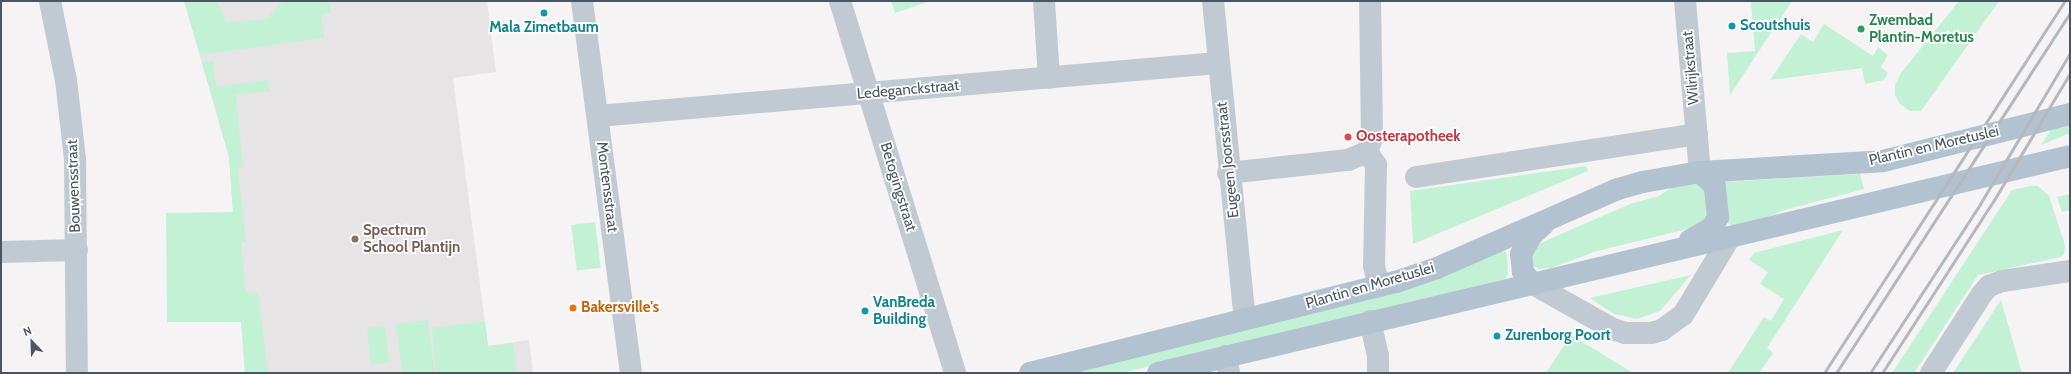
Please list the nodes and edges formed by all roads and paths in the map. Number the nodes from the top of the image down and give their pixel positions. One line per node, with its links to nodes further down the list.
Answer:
1 (50, 1): 21 (street, Bouwensstraat)
2 (582, 1): 12 (street, Montensstraat)
3 (840, 1): 10 (street, Betogingstraat)
4 (1044, 1): 9 (street)
5 (1213, 1): 8 (street, Eugeen Joorsstraat)
6 (1370, 1): 14 (street)
7 (1685, 1): 13 (street, Wilrijkstraat)
8 (1218, 63): 9 (street, Ledeganckstraat); 17 (street, Eugeen Joorsstraat)
9 (1049, 78): 10 (street, Ledeganckstraat)
10 (869, 93): 12 (street, Ledeganckstraat); 32 (street, Betogingstraat)
11 (2070, 114): 16 (main road, Plantin en Moretuslei)
12 (598, 116): 31 (street, Montensstraat)
13 (1696, 126): 16 (street); 18 (street)
14 (1367, 152): 17 (street); 26 (street)
15 (2070, 156): 20 (main road, Plantin en Moretuslei)
16 (1700, 172): 19 (main road, Plantin en Moretuslei); 22 (main road)
17 (1228, 173): 27 (street, Eugeen Joorsstraat)
18 (1416, 177)
19 (1553, 216): 25 (main road); 26 (main road, Plantin en Moretuslei)
20 (1730, 237): 22 (main road, Plantin en Moretuslei); 25 (street)
21 (77, 250): 23 (street); 30 (street, Bouwensstraat)
22 (1669, 250): 25 (main road, Plantin en Moretuslei)
23 (1, 252)
24 (2070, 271): 36 (street)
25 (1533, 284): 28 (main road, Plantin en Moretuslei)
26 (1379, 286): 27 (main road, Plantin en Moretuslei)
27 (1245, 319): 33 (main road, Plantin en Moretuslei)
28 (1370, 321): 29 (main road, Plantin en Moretuslei); 35 (street)
29 (1227, 365): 34 (main road, Plantin en Moretuslei)
30 (78, 373)
31 (631, 373)
32 (955, 373)
33 (1030, 373)
34 (1158, 373)
35 (1378, 373)
36 (1931, 373)

